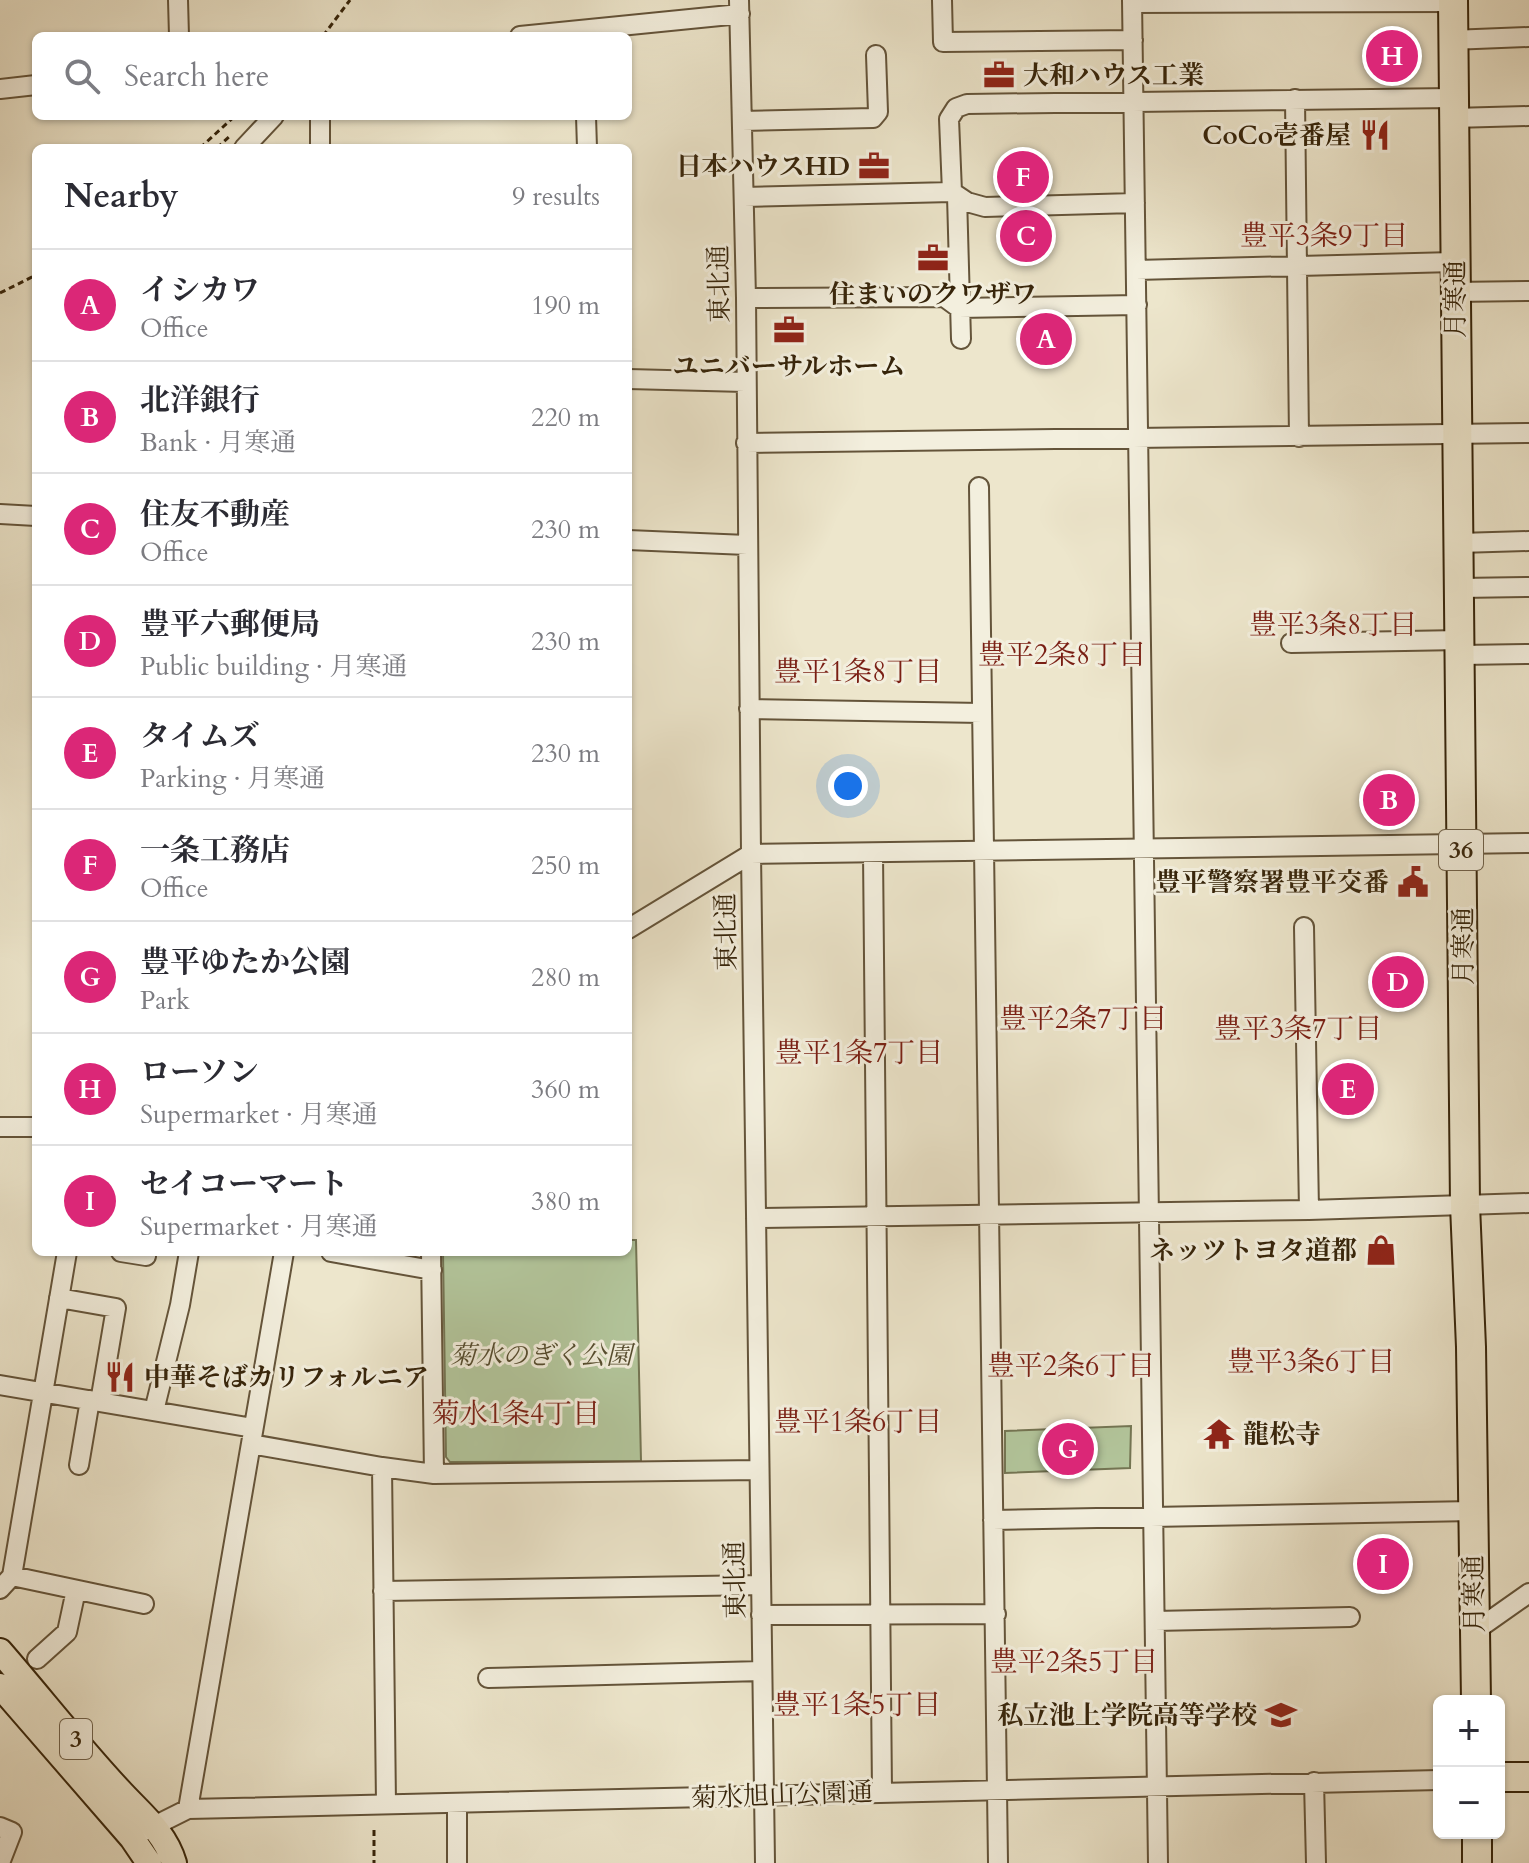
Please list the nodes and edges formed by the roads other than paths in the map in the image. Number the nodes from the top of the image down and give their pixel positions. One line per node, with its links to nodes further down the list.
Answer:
1 (178, 0): 6 (street)
2 (942, 0): 9 (street)
3 (1453, 1): 4 (street); 10 (highway, 月寒通 / 36)
4 (1132, 2): 9 (street)
5 (740, 7): 7 (street); 21 (street, 東北通)
6 (179, 32)
7 (589, 32)
8 (1529, 37): 10 (street)
9 (1133, 40): 15 (street)
10 (1451, 40): 16 (highway, 月寒通 / 36)
11 (876, 55): 21 (street)
12 (32, 85): 13 (street)
13 (0, 89)
14 (1295, 99): 15 (street); 16 (street); 29 (street)
15 (1134, 101): 25 (street); 27 (street)
16 (1453, 108): 17 (street); 28 (highway, 月寒通 / 36)
17 (1529, 116)
18 (270, 120): 22 (street)
19 (320, 120): 23 (street)
20 (586, 120): 24 (street)
21 (742, 121): 26 (street, 東北通)
22 (248, 144)
23 (320, 144)
24 (587, 144)
25 (954, 194): 26 (street); 27 (street); 35 (street)
26 (744, 197): 33 (street, 東北通)
27 (1135, 203): 30 (street)
28 (1454, 262): 29 (street); 32 (highway, 月寒通 / 36)
29 (1297, 266): 30 (street); 42 (street)
30 (1136, 270): 34 (street)
31 (1529, 291): 32 (street)
32 (1454, 292): 40 (highway, 月寒通 / 36)
33 (746, 298): 35 (street); 38 (street, 東北通)
34 (1137, 305): 35 (street); 41 (street)
35 (959, 308): 36 (street)
36 (961, 339)
37 (632, 379): 38 (street)
38 (745, 382): 43 (street, 東北通)
39 (1529, 433): 40 (street)
40 (1458, 434): 42 (street); 49 (highway, 月寒通 / 36)
41 (1139, 437): 42 (street); 43 (street); 60 (street)
42 (1299, 437)
43 (746, 443): 50 (street, 東北通)
44 (979, 487): 57 (street)
45 (0, 514): 46 (street)
46 (32, 516)
47 (632, 540): 50 (street)
48 (1529, 541): 49 (street)
49 (1459, 543): 52 (highway, 月寒通 / 36)
50 (747, 545): 56 (street, 東北通)
51 (1529, 587): 52 (street)
52 (1460, 588): 54 (highway, 月寒通 / 36)
53 (1291, 643): 54 (street)
54 (1461, 647): 55 (street); 59 (highway, 月寒通 / 36)
55 (1529, 654)
56 (749, 709): 57 (street); 63 (street, 東北通)
57 (982, 713): 61 (street)
58 (1529, 843): 59 (street)
59 (1461, 844): 60 (street); 69 (highway, 月寒通 / 36)
60 (1146, 848): 61 (street); 71 (street)
61 (984, 851): 62 (street); 72 (street)
62 (873, 853): 63 (street); 73 (street)
63 (751, 854): 64 (street); 74 (street, 東北通)
64 (632, 927)
65 (1304, 927): 70 (street)
66 (0, 1127): 67 (street)
67 (32, 1127)
68 (1529, 1203): 69 (street)
69 (1465, 1205): 70 (street); 90 (highway, 月寒通 / 36)
70 (1309, 1210): 71 (street)
71 (1149, 1211): 72 (street); 91 (street)
72 (990, 1213): 73 (street); 92 (street)
73 (878, 1216): 74 (street); 99 (street)
74 (756, 1218): 88 (street, 東北通)
75 (66, 1256): 80 (street)
76 (188, 1256): 84 (street)
77 (283, 1256): 85 (street)
78 (376, 1256): 79 (street)
79 (432, 1261): 89 (street)
80 (59, 1298): 82 (street); 83 (street)
81 (0, 1385): 82 (street)
82 (44, 1392): 83 (street); 93 (street)
83 (95, 1401): 84 (street); 86 (street)
84 (154, 1411): 85 (street)
85 (252, 1436): 87 (street); 121 (street)
86 (79, 1465)
87 (382, 1467): 89 (street); 96 (street)
88 (759, 1470): 89 (street); 94 (street, 東北通)
89 (434, 1474)
90 (1473, 1511): 91 (street); 104 (highway, 月寒通 / 36)
91 (1153, 1516): 92 (street); 103 (street)
92 (993, 1520): 100 (street)
93 (6, 1582): 95 (street)
94 (761, 1585): 96 (street); 101 (street, 東北通)
95 (76, 1590): 98 (street); 106 (street)
96 (383, 1591): 120 (street)
97 (1529, 1593): 104 (street)
98 (144, 1604)
99 (881, 1613): 100 (street); 101 (street); 117 (street)
100 (996, 1614): 116 (street)
101 (761, 1615): 107 (street, 東北通)
102 (1350, 1617): 103 (street)
103 (1155, 1621): 115 (street)
104 (1475, 1631): 110 (highway, 月寒通 / 36)
105 (0, 1651): 122 (main road, 3)
106 (37, 1659)
107 (762, 1671): 108 (street); 118 (street, 東北通)
108 (488, 1678)
109 (0, 1686): 124 (main road, 3)
110 (1476, 1695)
111 (1505, 1777): 112 (highway)
112 (1529, 1777)
113 (1433, 1780): 114 (street, 菊水旭山公園通)
114 (1314, 1782): 115 (street, 菊水旭山公園通); 133 (street)
115 (1157, 1786): 116 (street, 菊水旭山公園通); 132 (street)
116 (997, 1790): 117 (street, 菊水旭山公園通); 131 (street)
117 (882, 1792): 118 (street, 菊水旭山公園通)
118 (764, 1795): 119 (street, 菊水旭山公園通); 130 (street, 東北通)
119 (457, 1803): 120 (street, 菊水旭山公園通); 129 (street)
120 (386, 1804): 121 (street, 菊水旭山公園通)
121 (188, 1809): 122 (street, 菊水旭山公園通)
122 (154, 1826): 124 (street, 菊水旭山公園通); 128 (main road, 3)
123 (0, 1827): 126 (street)
124 (132, 1838): 127 (main road, 3)
125 (1477, 1839): 134 (highway)
126 (0, 1863)
127 (149, 1863)
128 (174, 1863)
129 (457, 1863)
130 (765, 1863)
131 (998, 1863)
132 (1158, 1863)
133 (1316, 1863)
134 (1477, 1863)

